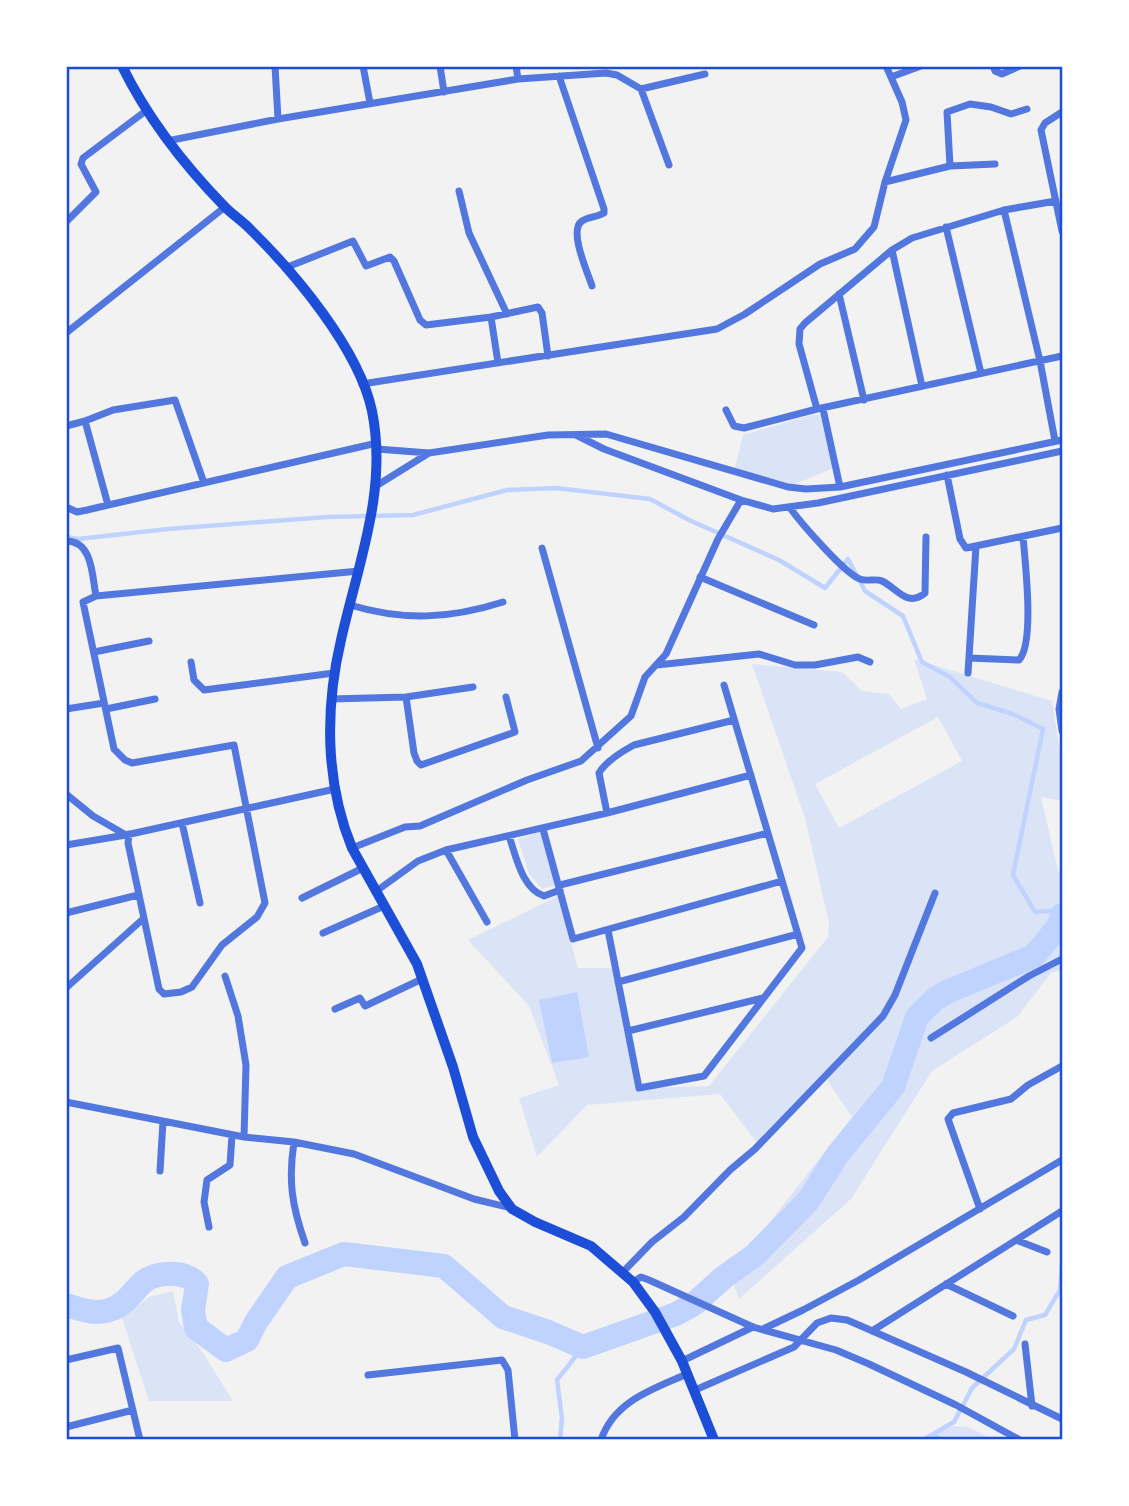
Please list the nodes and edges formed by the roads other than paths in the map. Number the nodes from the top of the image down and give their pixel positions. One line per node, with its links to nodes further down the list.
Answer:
1 (122, 66): 18 (main road)
2 (275, 66): 20 (street)
3 (363, 66): 16 (street)
4 (440, 66): 15 (street)
5 (516, 66): 13 (street)
6 (886, 66): 12 (street)
7 (920, 66): 12 (street)
8 (993, 66): 9 (street)
9 (1020, 66)
10 (705, 74): 14 (street)
11 (559, 76): 13 (street); 14 (street); 35 (street)
12 (891, 77): 25 (street)
13 (518, 79): 15 (street)
14 (641, 89): 23 (street)
15 (444, 92): 16 (street)
16 (369, 103): 20 (street)
17 (1027, 109): 24 (street)
18 (147, 110): 21 (main road); 30 (street)
19 (1062, 113): 27 (street)
20 (278, 119): 21 (street)
21 (167, 141): 28 (main road)
22 (995, 164): 24 (street)
23 (669, 165)
24 (950, 166): 25 (street)
25 (885, 182): 40 (street)
26 (458, 191): 37 (street)
27 (1056, 201): 29 (street); 32 (street)
28 (225, 207): 34 (main road); 39 (street)
29 (1004, 210): 31 (street); 42 (street)
30 (66, 222)
31 (946, 227): 33 (street); 44 (street)
32 (1062, 231)
33 (892, 250): 36 (street); 46 (street)
34 (285, 268): 38 (street); 45 (main road)
35 (592, 286)
36 (839, 294): 47 (street); 48 (street)
37 (507, 314): 38 (street); 40 (street)
38 (491, 317): 43 (street)
39 (66, 333)
40 (548, 356): 43 (street)
41 (1062, 356): 42 (street)
42 (1040, 361): 44 (street); 53 (street)
43 (498, 363): 45 (street)
44 (981, 373): 46 (street)
45 (362, 384): 54 (main road)
46 (922, 386): 47 (street)
47 (864, 400): 48 (street)
48 (820, 409): 49 (street); 60 (street)
49 (726, 410)
50 (85, 421): 51 (street); 58 (street); 62 (street)
51 (66, 426)
52 (575, 434): 56 (street); 60 (street); 61 (street)
53 (1059, 440): 60 (street)
54 (377, 446): 56 (street); 58 (street); 59 (main road)
55 (1062, 451): 57 (street)
56 (429, 453): 59 (street)
57 (947, 475): 64 (street); 69 (street)
58 (204, 483): 62 (street)
59 (376, 486): 71 (main road)
60 (839, 487)
61 (741, 500): 64 (street); 72 (street)
62 (108, 505): 63 (street)
63 (66, 506)
64 (790, 508): 67 (street)
65 (1062, 528): 66 (street)
66 (1023, 536): 69 (street); 79 (street)
67 (926, 537)
68 (66, 541): 73 (street)
69 (976, 546): 79 (street)
70 (542, 548): 97 (street)
71 (359, 571): 73 (street); 75 (main road)
72 (700, 577): 76 (street); 82 (street)
73 (96, 596): 78 (street)
74 (503, 603): 75 (street)
75 (350, 605): 83 (main road)
76 (814, 625)
77 (149, 641): 78 (street)
78 (94, 652): 92 (street)
79 (969, 658): 84 (street)
80 (191, 662): 83 (street)
81 (870, 662): 82 (street)
82 (657, 665): 97 (street)
83 (334, 673): 91 (main road)
84 (968, 673)
85 (724, 685): 95 (street)
86 (473, 687): 88 (street)
87 (1062, 692): 94 (street)
88 (407, 697): 89 (street); 91 (street)
89 (506, 697)
90 (155, 699): 92 (street)
91 (331, 699): 99 (main road)
92 (105, 706): 93 (street); 101 (street)
93 (66, 709)
94 (1060, 709): 96 (street)
95 (734, 719): 98 (street); 102 (street)
96 (1062, 731)
97 (598, 748): 109 (street)
98 (751, 775): 102 (street); 105 (street)
99 (335, 789): 101 (street); 109 (main road)
100 (66, 794): 106 (street)
101 (246, 809): 103 (street); 121 (street)
102 (607, 813): 104 (street)
103 (182, 823): 106 (street); 118 (street)
104 (543, 829): 107 (street); 113 (street)
105 (768, 833): 112 (street); 113 (street)
106 (128, 835): 108 (street); 116 (street)
107 (509, 836): 110 (street); 113 (street)
108 (66, 845)
109 (352, 848): 111 (main road)
110 (446, 850): 114 (street); 122 (street)
111 (363, 868): 114 (main road); 117 (street)
112 (782, 881): 123 (street); 125 (street)
113 (560, 887): 123 (street)
114 (375, 892): 119 (main road)
115 (935, 893): 150 (street)
116 (138, 895): 120 (street); 121 (street)
117 (302, 898)
118 (200, 903)
119 (384, 906): 124 (street); 128 (main road)
120 (66, 913)
121 (142, 919): 130 (street)
122 (487, 922)
123 (608, 930): 129 (street)
124 (323, 933)
125 (798, 934): 129 (street); 131 (street)
126 (1062, 959): 134 (street)
127 (225, 976): 139 (street)
128 (422, 979): 132 (street); 143 (main road)
129 (618, 982): 133 (street)
130 (66, 988)
131 (764, 997): 133 (street); 133 (street)
132 (335, 1009)
133 (628, 1031)
134 (931, 1038)
135 (1062, 1066): 144 (street)
136 (66, 1102): 137 (street)
137 (163, 1121): 138 (street); 142 (street)
138 (232, 1135): 139 (street); 146 (street)
139 (244, 1137): 140 (street)
140 (294, 1142): 143 (street); 148 (street)
141 (1062, 1160): 144 (street)
142 (160, 1171)
143 (512, 1209): 150 (main road)
144 (980, 1209): 155 (street)
145 (1062, 1212): 147 (street)
146 (209, 1227)
147 (1016, 1240): 149 (street); 152 (street)
148 (305, 1242)
149 (1047, 1252)
150 (623, 1272): 151 (main road)
151 (633, 1282): 154 (street); 159 (main road)
152 (946, 1284): 153 (street); 156 (street)
153 (1013, 1316)
154 (753, 1327): 155 (street); 159 (street)
155 (763, 1329): 171 (street)
156 (872, 1331): 162 (street); 163 (street)
157 (1025, 1344): 163 (street)
158 (66, 1360): 164 (street)
159 (682, 1361): 160 (main road)
160 (687, 1374): 162 (main road); 169 (street)
161 (368, 1375): 168 (street)
162 (695, 1390): 170 (main road)
163 (1032, 1406): 165 (street)
164 (133, 1410): 166 (street); 167 (street)
165 (1062, 1419)
166 (66, 1427)
167 (140, 1440)
168 (515, 1440)
169 (601, 1440)
170 (714, 1440)
171 (1020, 1440)

